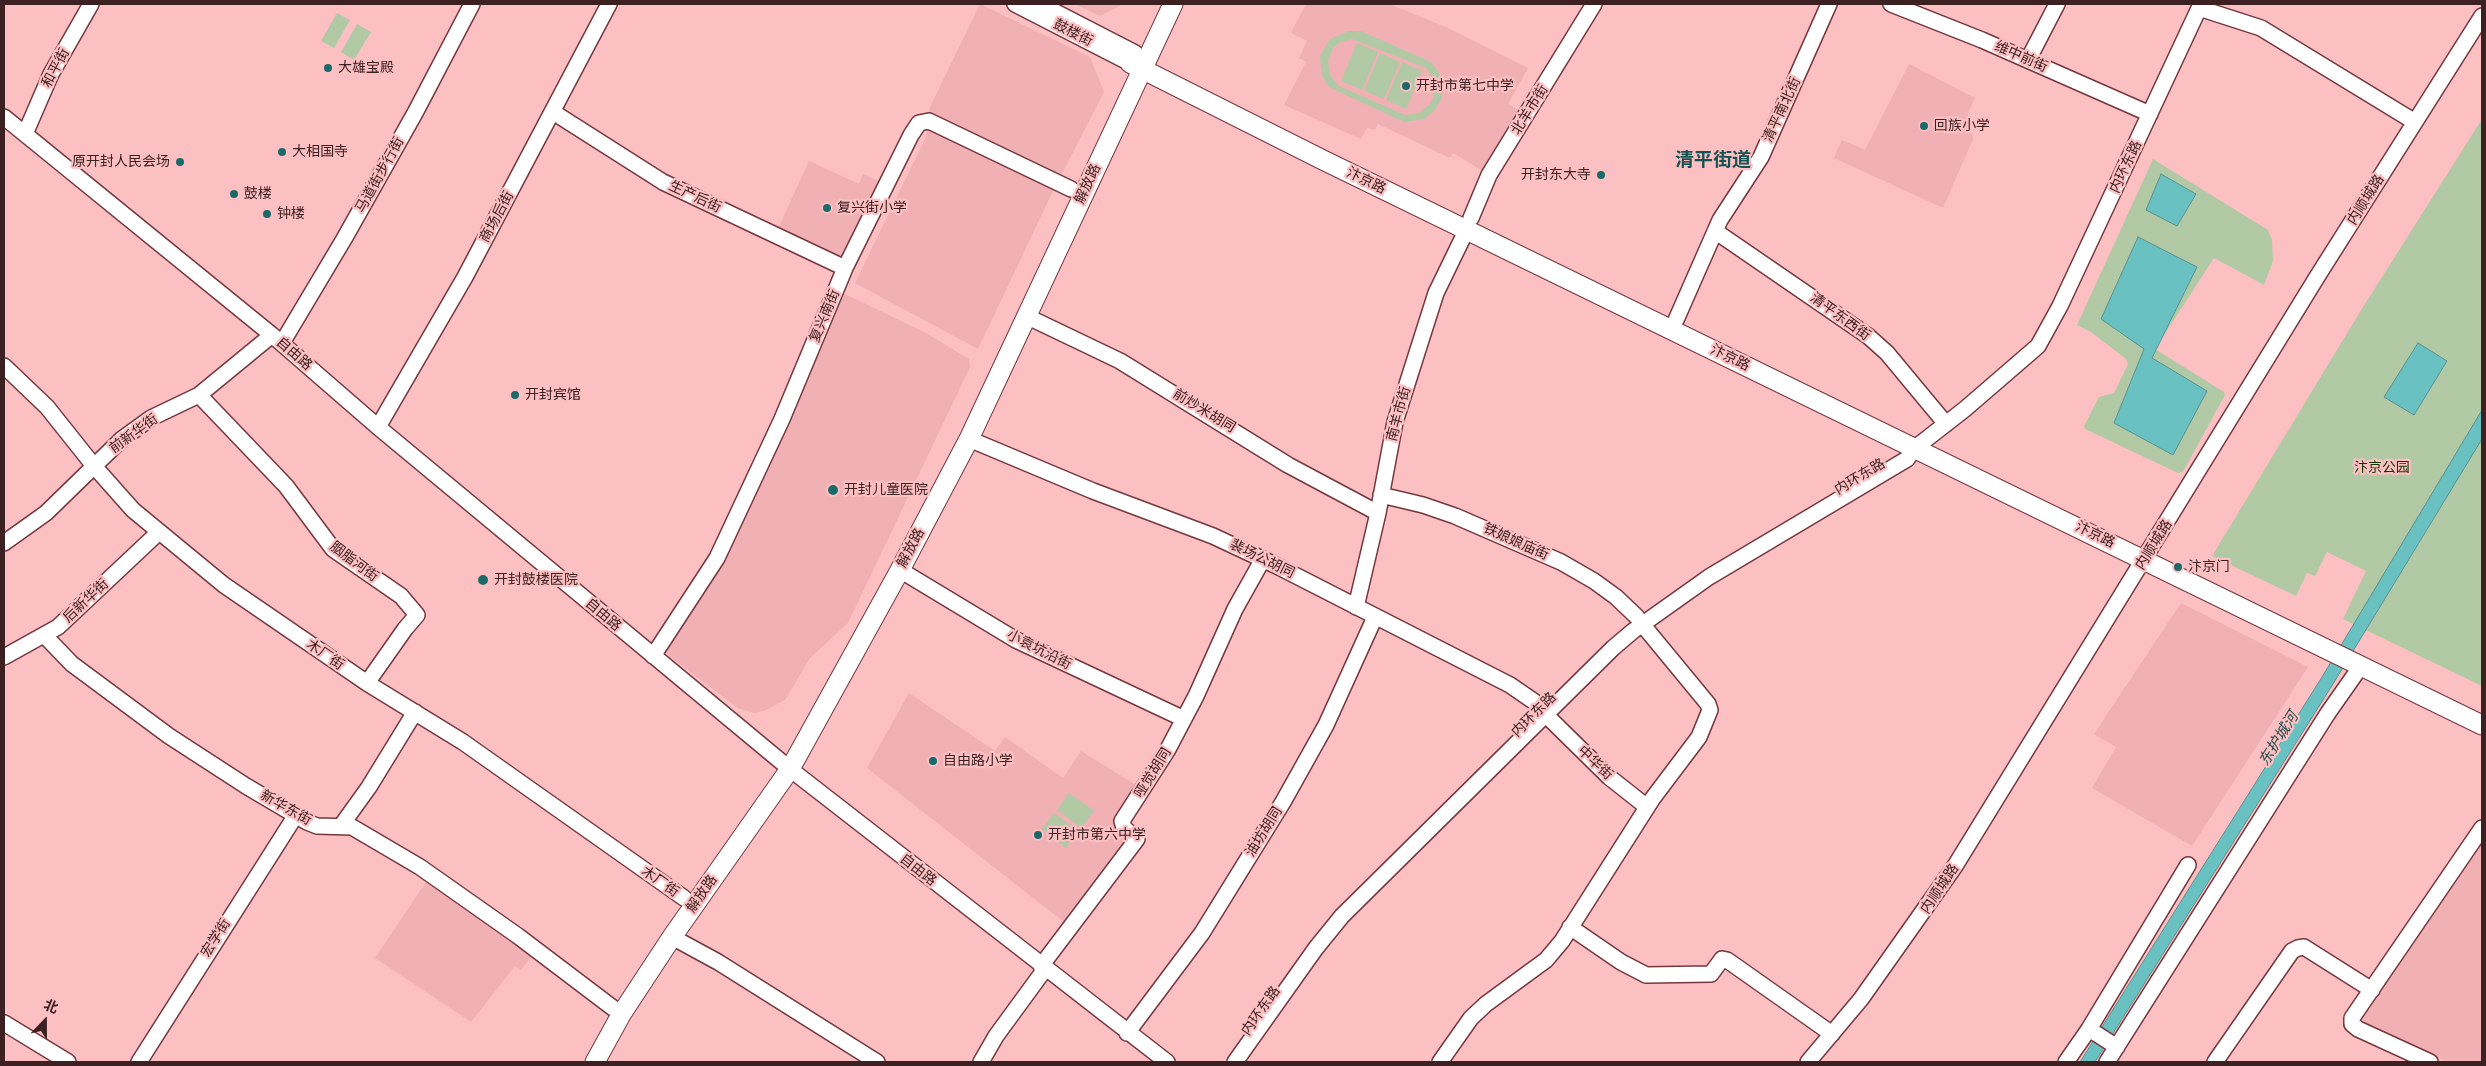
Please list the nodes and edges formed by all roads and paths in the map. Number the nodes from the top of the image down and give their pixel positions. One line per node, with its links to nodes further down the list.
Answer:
1 (91, 4): 20 (street, 和平街)
2 (472, 4): 27 (street, 马道街步行街)
3 (609, 4): 16 (street, 商场后街)
4 (1015, 4): 14 (street, 鼓楼街)
5 (1040, 4): 14 (street, 鼓楼街)
6 (1160, 4): 14 (main road, 解放路)
7 (1173, 4): 14 (main road, 解放路)
8 (1594, 4): 22 (street, 北羊市街)
9 (1829, 4): 23 (street, 清平南北街)
10 (1892, 4): 15 (street, 维中前街)
11 (2057, 4): 15 (street)
12 (2200, 6): 17 (street, 内环东路); 18 (street)
13 (2482, 16): 18 (street, 内顺城路)
14 (1138, 60): 21 (main road, 解放路); 22 (main road, 汴京路); 25 (main road, 解放路)
15 (2028, 60): 17 (street, 维中前街)
16 (553, 112): 24 (street, 生产后街); 31 (street, 商场后街)
17 (2150, 114): 30 (street, 内环东路)
18 (2415, 122): 39 (street, 内顺城路)
19 (6, 123): 20 (street, 自由路)
20 (25, 134): 27 (street, 自由路)
21 (1071, 189): 24 (street, 复兴南街); 55 (main road, 解放路)
22 (1469, 224): 26 (main road, 汴京路); 33 (main road, 汴京路); 35 (street, 南羊市街)
23 (1715, 231): 26 (street, 清平南北街); 30 (street, 清平东西街)
24 (845, 268): 47 (street, 复兴南街)
25 (1026, 316): 32 (main road, 解放路); 36 (street, 前炒米胡同)
26 (1676, 320): 33 (main road, 汴京路)
27 (277, 339): 29 (street, 前新华街); 31 (street, 自由路)
28 (4, 366): 34 (street, 木厂街)
29 (199, 396): 34 (street, 前新华街); 49 (street, 胭脂河街)
30 (1946, 424): 33 (street, 内环东路)
31 (378, 427): 47 (street, 自由路)
32 (969, 439): 40 (street, 裴场公胡同); 41 (main road, 解放路)
33 (1920, 444): 39 (main road, 汴京路); 44 (street, 内环东路)
34 (94, 466): 37 (street, 木厂街); 38 (street, 前新华街)
35 (1381, 495): 36 (street, 南羊市街); 44 (street, 铁娘娘庙街)
36 (1378, 513): 42 (street, 南羊市街)
37 (159, 532): 45 (street, 后新华街); 49 (street, 木厂街)
38 (4, 543)
39 (2148, 554): 48 (main road, 汴京路); 69 (street, 内顺城路)
40 (1264, 560): 42 (street, 裴场公胡同); 53 (street, 哑觉胡同)
41 (900, 570): 53 (street, 小袁坑沿街); 55 (main road, 解放路)
42 (1356, 607): 43 (street, 裴场公胡同)
43 (1375, 617): 50 (street, 裴场公胡同); 68 (street, 油坊胡同)
44 (1640, 621): 50 (street, 内环东路); 56 (street, 铁娘娘庙街)
45 (44, 635): 46 (street, 后新华街); 57 (street, 新华东街)
46 (6, 651)
47 (653, 656): 55 (street, 自由路)
48 (2360, 660): 51 (main road); 54 (main road); 70 (street)
49 (367, 683): 52 (street, 木厂街)
50 (1544, 711): 56 (street, 中华街); 78 (street, 内环东路); 79 (street, 内环东路)
51 (2482, 711)
52 (415, 712): 58 (street); 61 (street, 木厂街)
53 (1184, 719): 64 (street, 哑觉胡同)
54 (2482, 725)
55 (785, 765): 61 (main road, 解放路); 63 (main road, 解放路); 64 (street, 自由路)
56 (1647, 807): 62 (street)
57 (296, 815): 58 (street, 新华东街); 72 (street, 宏学街)
58 (341, 826): 66 (street, 新华东街)
59 (2482, 828): 65 (street)
60 (2188, 865): 70 (street)
61 (684, 898): 66 (main road, 解放路)
62 (1570, 927): 69 (street); 80 (street)
63 (672, 936): 74 (main road, 解放路); 75 (street)
64 (1043, 967): 68 (street, 自由路); 76 (street)
65 (2372, 990): 84 (street); 85 (street)
66 (613, 1008): 73 (main road, 解放路)
67 (4, 1023): 71 (street)
68 (1127, 1033): 77 (street, 自由路)
69 (1832, 1034): 81 (street, 内顺城路)
70 (2103, 1038): 82 (street); 83 (street)
71 (68, 1062)
72 (139, 1062)
73 (583, 1062)
74 (595, 1062)
75 (877, 1062)
76 (981, 1062)
77 (1167, 1062)
78 (1224, 1062)
79 (1235, 1062)
80 (1440, 1062)
81 (1808, 1062)
82 (2066, 1062)
83 (2107, 1062)
84 (2215, 1062)
85 (2430, 1062)

